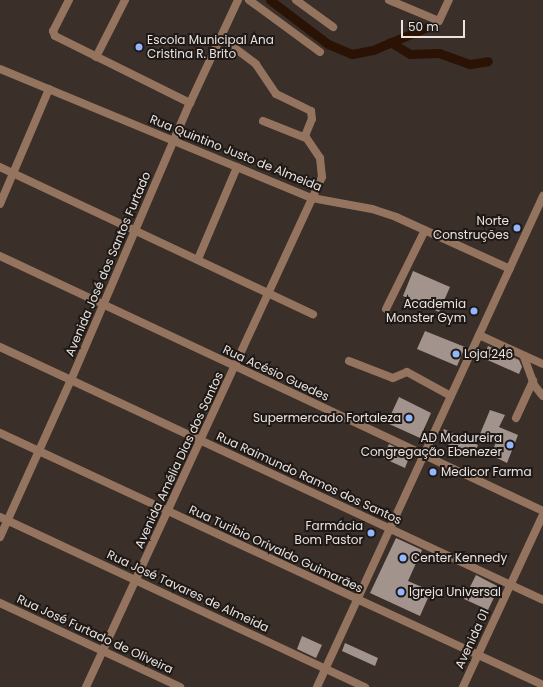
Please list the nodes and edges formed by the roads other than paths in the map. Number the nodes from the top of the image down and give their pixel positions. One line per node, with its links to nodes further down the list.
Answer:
1 (69, 0): 11 (street)
2 (125, 0): 11 (street)
3 (238, 0): 9 (street, Avenida José dos Santos Furtado)
4 (249, 0): 10 (street)
5 (296, 0): 8 (street)
6 (389, 0): 7 (street)
7 (449, 0)
8 (333, 27)
9 (220, 37): 14 (street, Avenida José dos Santos Furtado); 16 (street)
10 (320, 52)
11 (96, 57): 14 (street)
12 (0, 69): 13 (street, Rua Quintino Justo de Almeida)
13 (48, 89): 17 (street, Rua Quintino Justo de Almeida); 20 (street)
14 (190, 103): 17 (street, Avenida José dos Santos Furtado)
15 (263, 121): 16 (street)
16 (306, 138): 22 (street, Avenida Amélia Dias dos Santos)
17 (175, 141): 19 (street, Rua Quintino Justo de Almeida); 25 (street, Avenida José dos Santos Furtado)
18 (0, 167): 20 (street)
19 (237, 167): 22 (street, Rua Quintino Justo de Almeida); 27 (street)
20 (14, 173): 23 (street); 25 (street)
21 (543, 196): 28 (street)
22 (312, 198): 24 (street, Rua Quintino Justo de Almeida); 29 (street, Avenida Amélia Dias dos Santos)
23 (0, 204)
24 (425, 230): 28 (street, Rua Quintino Justo de Almeida); 31 (street)
25 (136, 231): 27 (street); 30 (street, Avenida José dos Santos Furtado)
26 (0, 256): 30 (street, Rua Acésio Guedes)
27 (198, 259): 29 (street)
28 (510, 269): 33 (street)
29 (269, 293): 32 (street); 38 (street, Avenida Amélia Dias dos Santos)
30 (104, 305): 38 (street, Rua Acésio Guedes); 39 (street, Avenida José dos Santos Furtado)
31 (386, 309)
32 (313, 314)
33 (479, 335): 35 (street); 41 (street)
34 (0, 347): 39 (street, Rua Raimundo Ramos dos Santos)
35 (524, 357): 37 (street); 40 (street)
36 (349, 361): 41 (street)
37 (543, 364)
38 (235, 366): 45 (street, Avenida Amélia Dias dos Santos); 47 (street, Rua Acésio Guedes)
39 (71, 380): 45 (street, Rua Raimundo Ramos dos Santos); 46 (street, Avenida José dos Santos Furtado)
40 (533, 381): 42 (street); 43 (street)
41 (451, 396): 47 (street)
42 (543, 396)
43 (516, 418)
44 (0, 434): 46 (street, Rua Turibio Orivaldo Guimarães)
45 (201, 440): 49 (street, Avenida Amélia Dias dos Santos); 52 (street, Rua Raimundo Ramos dos Santos)
46 (39, 452): 49 (street, Rua Turibio Orivaldo Guimarães); 51 (street, Avenida José dos Santos Furtado)
47 (424, 455): 48 (street, Rua Acésio Guedes); 52 (street)
48 (543, 511)
49 (168, 512): 54 (street, Avenida Amélia Dias dos Santos); 56 (street, Rua Turibio Orivaldo Guimarães)
50 (543, 515): 55 (street, Avenida 01)
51 (4, 519): 53 (street, Avenida José dos Santos Furtado); 54 (street, Rua José Tavares de Almeida)
52 (390, 528): 55 (street, Rua Raimundo Ramos dos Santos); 56 (street)
53 (0, 537)
54 (136, 581): 59 (street, Avenida Amélia Dias dos Santos); 61 (street, Rua José Tavares de Almeida)
55 (510, 584): 57 (street, Rua Raimundo Ramos dos Santos); 60 (street, Avenida 01)
56 (357, 599): 60 (street, Rua Turibio Orivaldo Guimarães); 61 (street)
57 (543, 600)
58 (0, 603): 59 (street, Rua José Furtado de Oliveira)
59 (103, 651): 63 (street, Avenida Amélia Dias dos Santos); 64 (street, Rua José Furtado de Oliveira)
60 (477, 655): 62 (street, Rua Turibio Orivaldo Guimarães); 67 (street, Avenida 01)
61 (325, 668): 65 (street); 66 (street, Rua José Tavares de Almeida)
62 (543, 685)
63 (86, 687)
64 (180, 687)
65 (317, 687)
66 (365, 687)
67 (462, 687)

